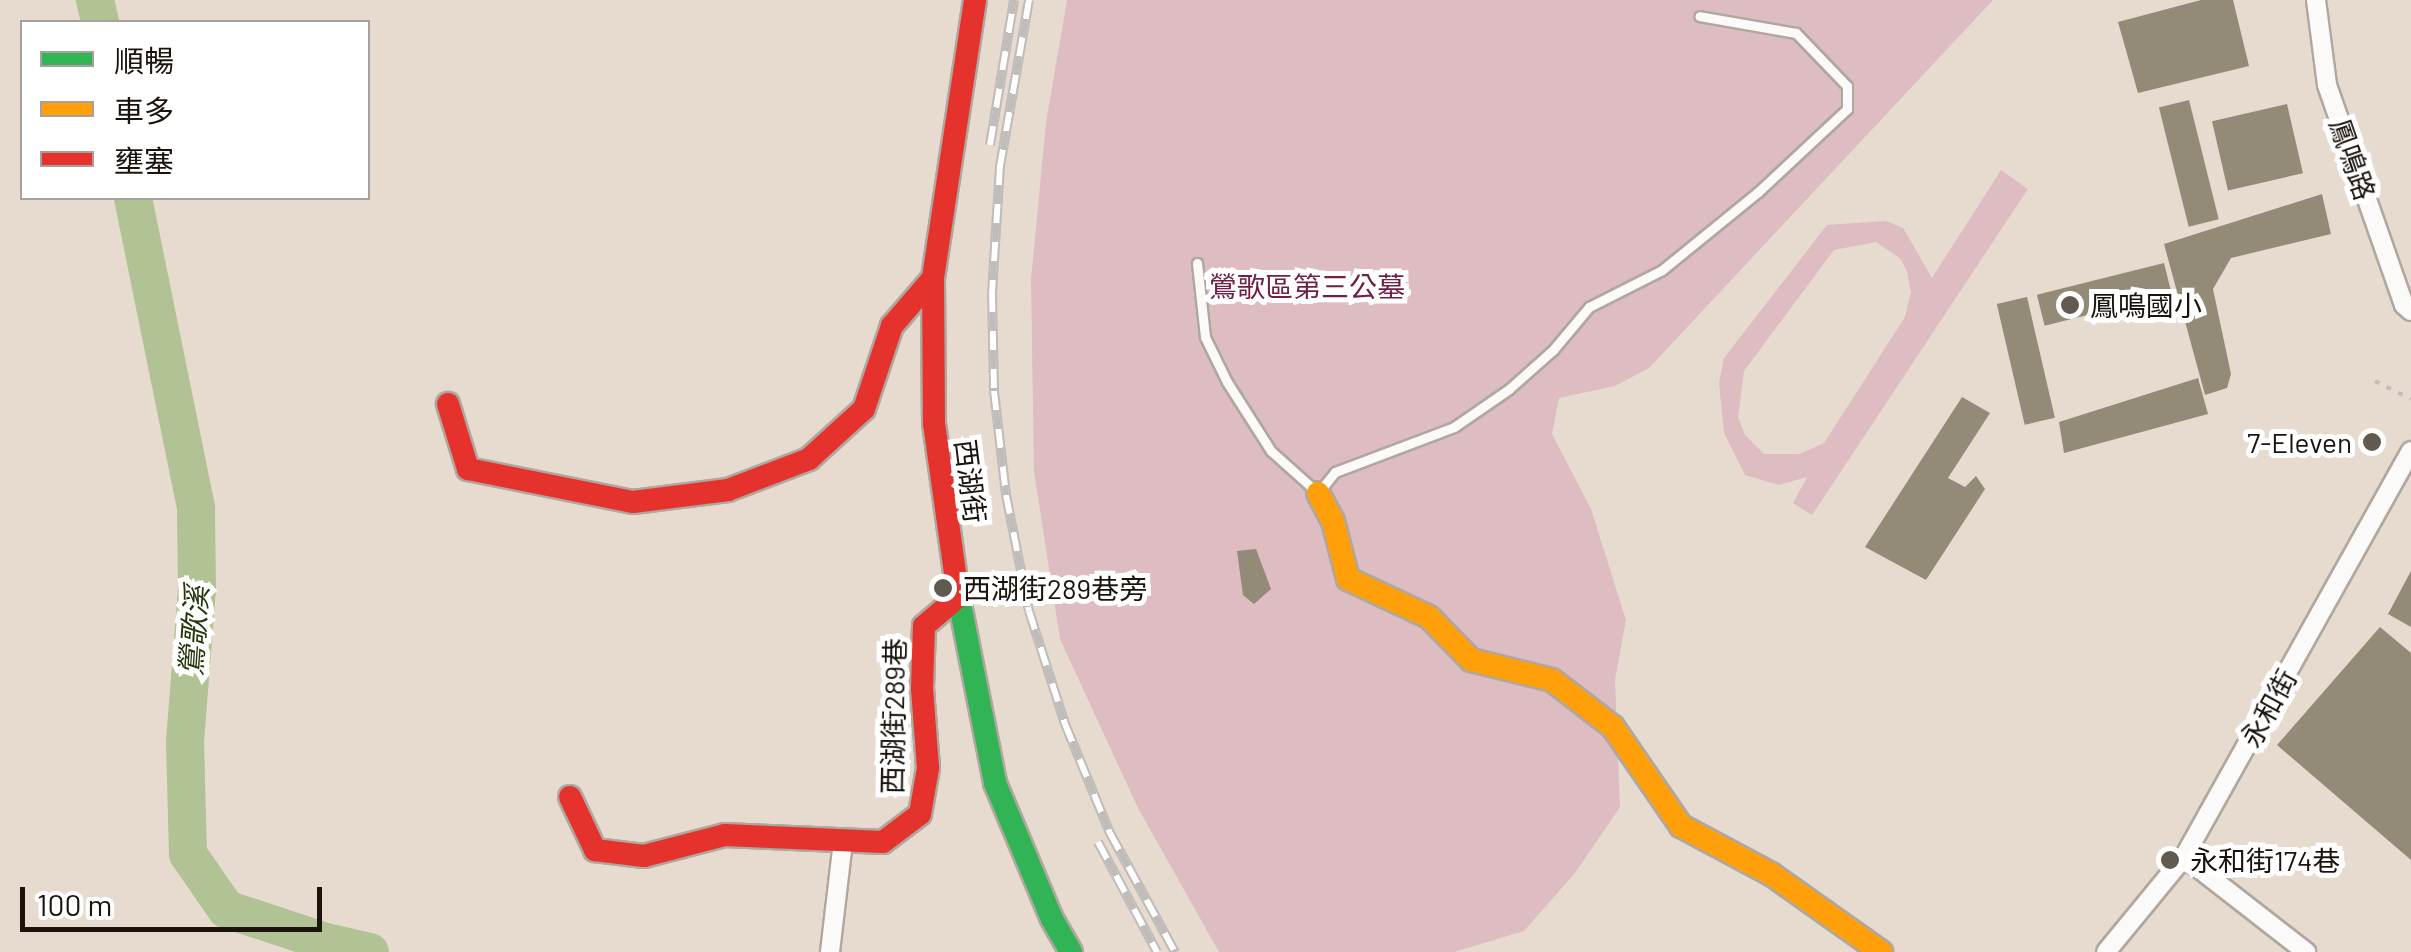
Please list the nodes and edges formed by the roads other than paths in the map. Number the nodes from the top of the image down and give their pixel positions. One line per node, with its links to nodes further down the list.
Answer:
1 (976, 0): 5 (street, 西湖街)
2 (2316, 0): 6 (street, 鳳鳴路)
3 (1698, 16): 9 (lane)
4 (1197, 263): 9 (lane)
5 (934, 278): 7 (street); 10 (street, 西湖街)
6 (2411, 312)
7 (448, 404)
8 (2411, 451): 13 (street, 永和街)
9 (1318, 493): 16 (street)
10 (958, 596): 12 (street, 西湖街289巷); 15 (street, 西湖街)
11 (570, 796): 12 (street, 西湖街289巷)
12 (843, 841): 14 (street)
13 (2184, 857): 17 (street, 永和街); 18 (street)
14 (830, 952)
15 (1071, 952)
16 (1882, 952)
17 (2106, 952)
18 (2306, 952)

